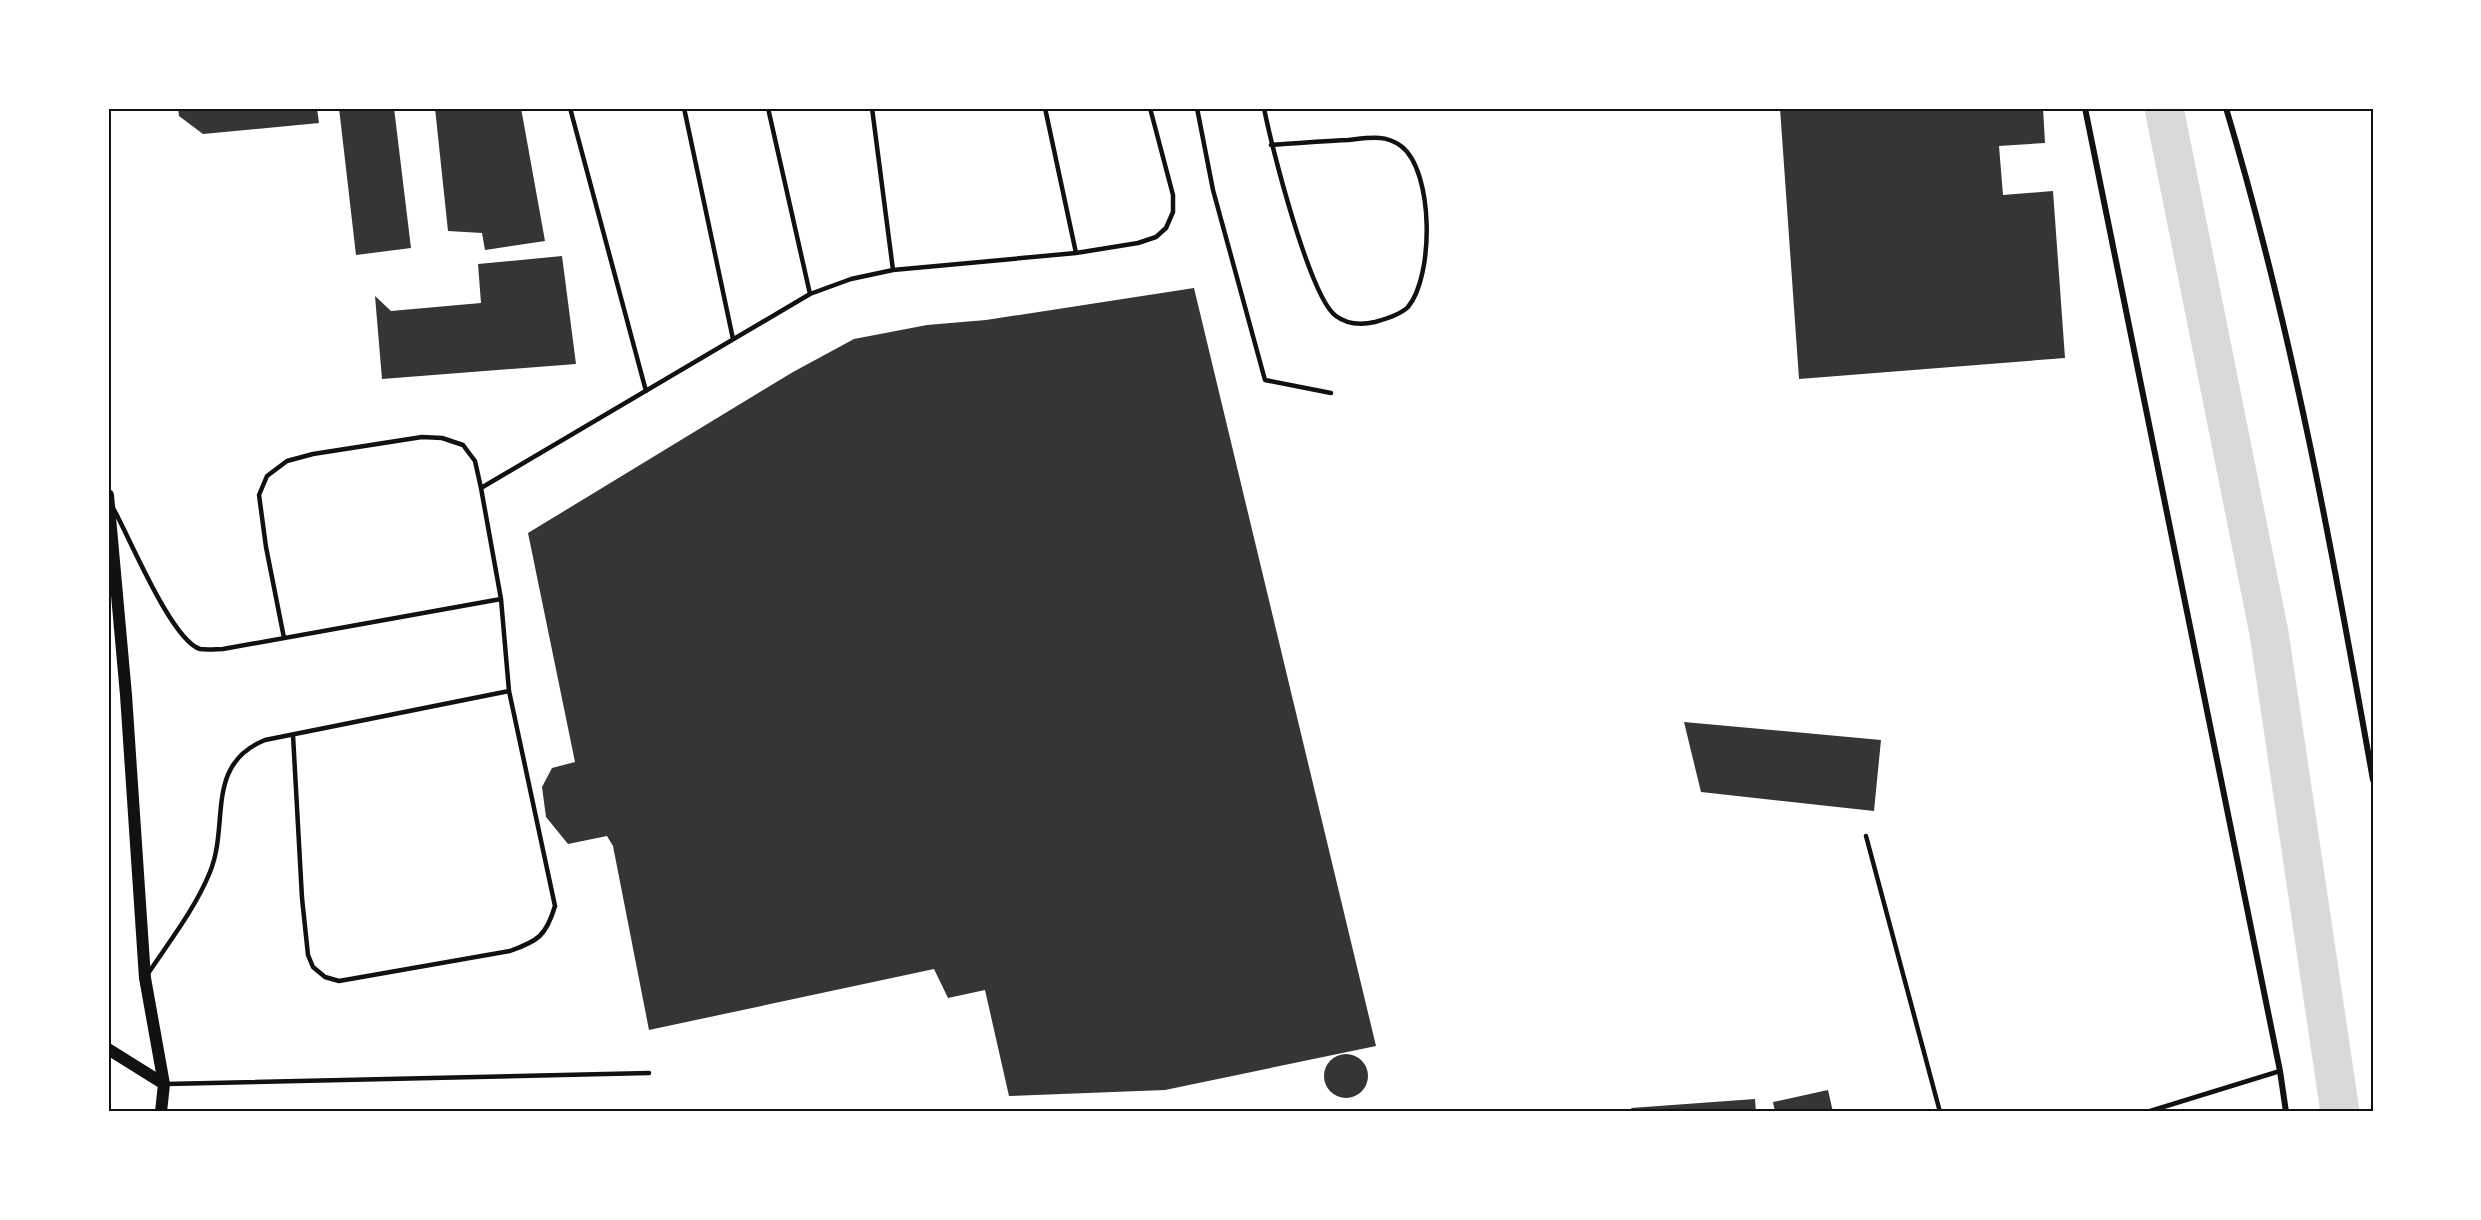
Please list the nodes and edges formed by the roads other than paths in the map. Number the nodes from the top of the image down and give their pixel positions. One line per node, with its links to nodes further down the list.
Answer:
1 (570, 108): 16 (lane)
2 (684, 108): 15 (lane)
3 (768, 108): 14 (lane)
4 (872, 108): 13 (lane)
5 (1045, 108): 12 (lane)
6 (1150, 108): 12 (lane)
7 (1197, 108): 17 (lane)
8 (1264, 108): 11 (lane)
9 (2085, 108): 29 (street)
10 (2226, 108): 25 (street)
11 (1271, 144): 11 (lane)
12 (1076, 253): 13 (lane)
13 (893, 270): 14 (lane)
14 (810, 294): 15 (lane)
15 (733, 339): 16 (lane)
16 (646, 391): 18 (lane)
17 (1331, 393)
18 (482, 488): 21 (lane); 22 (lane)
19 (108, 495): 20 (main road)
20 (109, 500): 22 (lane); 27 (main road)
21 (501, 598): 22 (lane); 23 (lane)
22 (284, 638)
23 (509, 692): 24 (lane); 24 (lane)
24 (293, 735): 27 (lane)
25 (2373, 780)
26 (1866, 836): 33 (lane)
27 (145, 978): 31 (main road)
28 (108, 1049): 31 (main road)
29 (2280, 1071): 34 (lane); 35 (street)
30 (650, 1073): 31 (lane)
31 (164, 1084): 32 (main road)
32 (161, 1112)
33 (1940, 1112)
34 (2146, 1112)
35 (2286, 1112)

